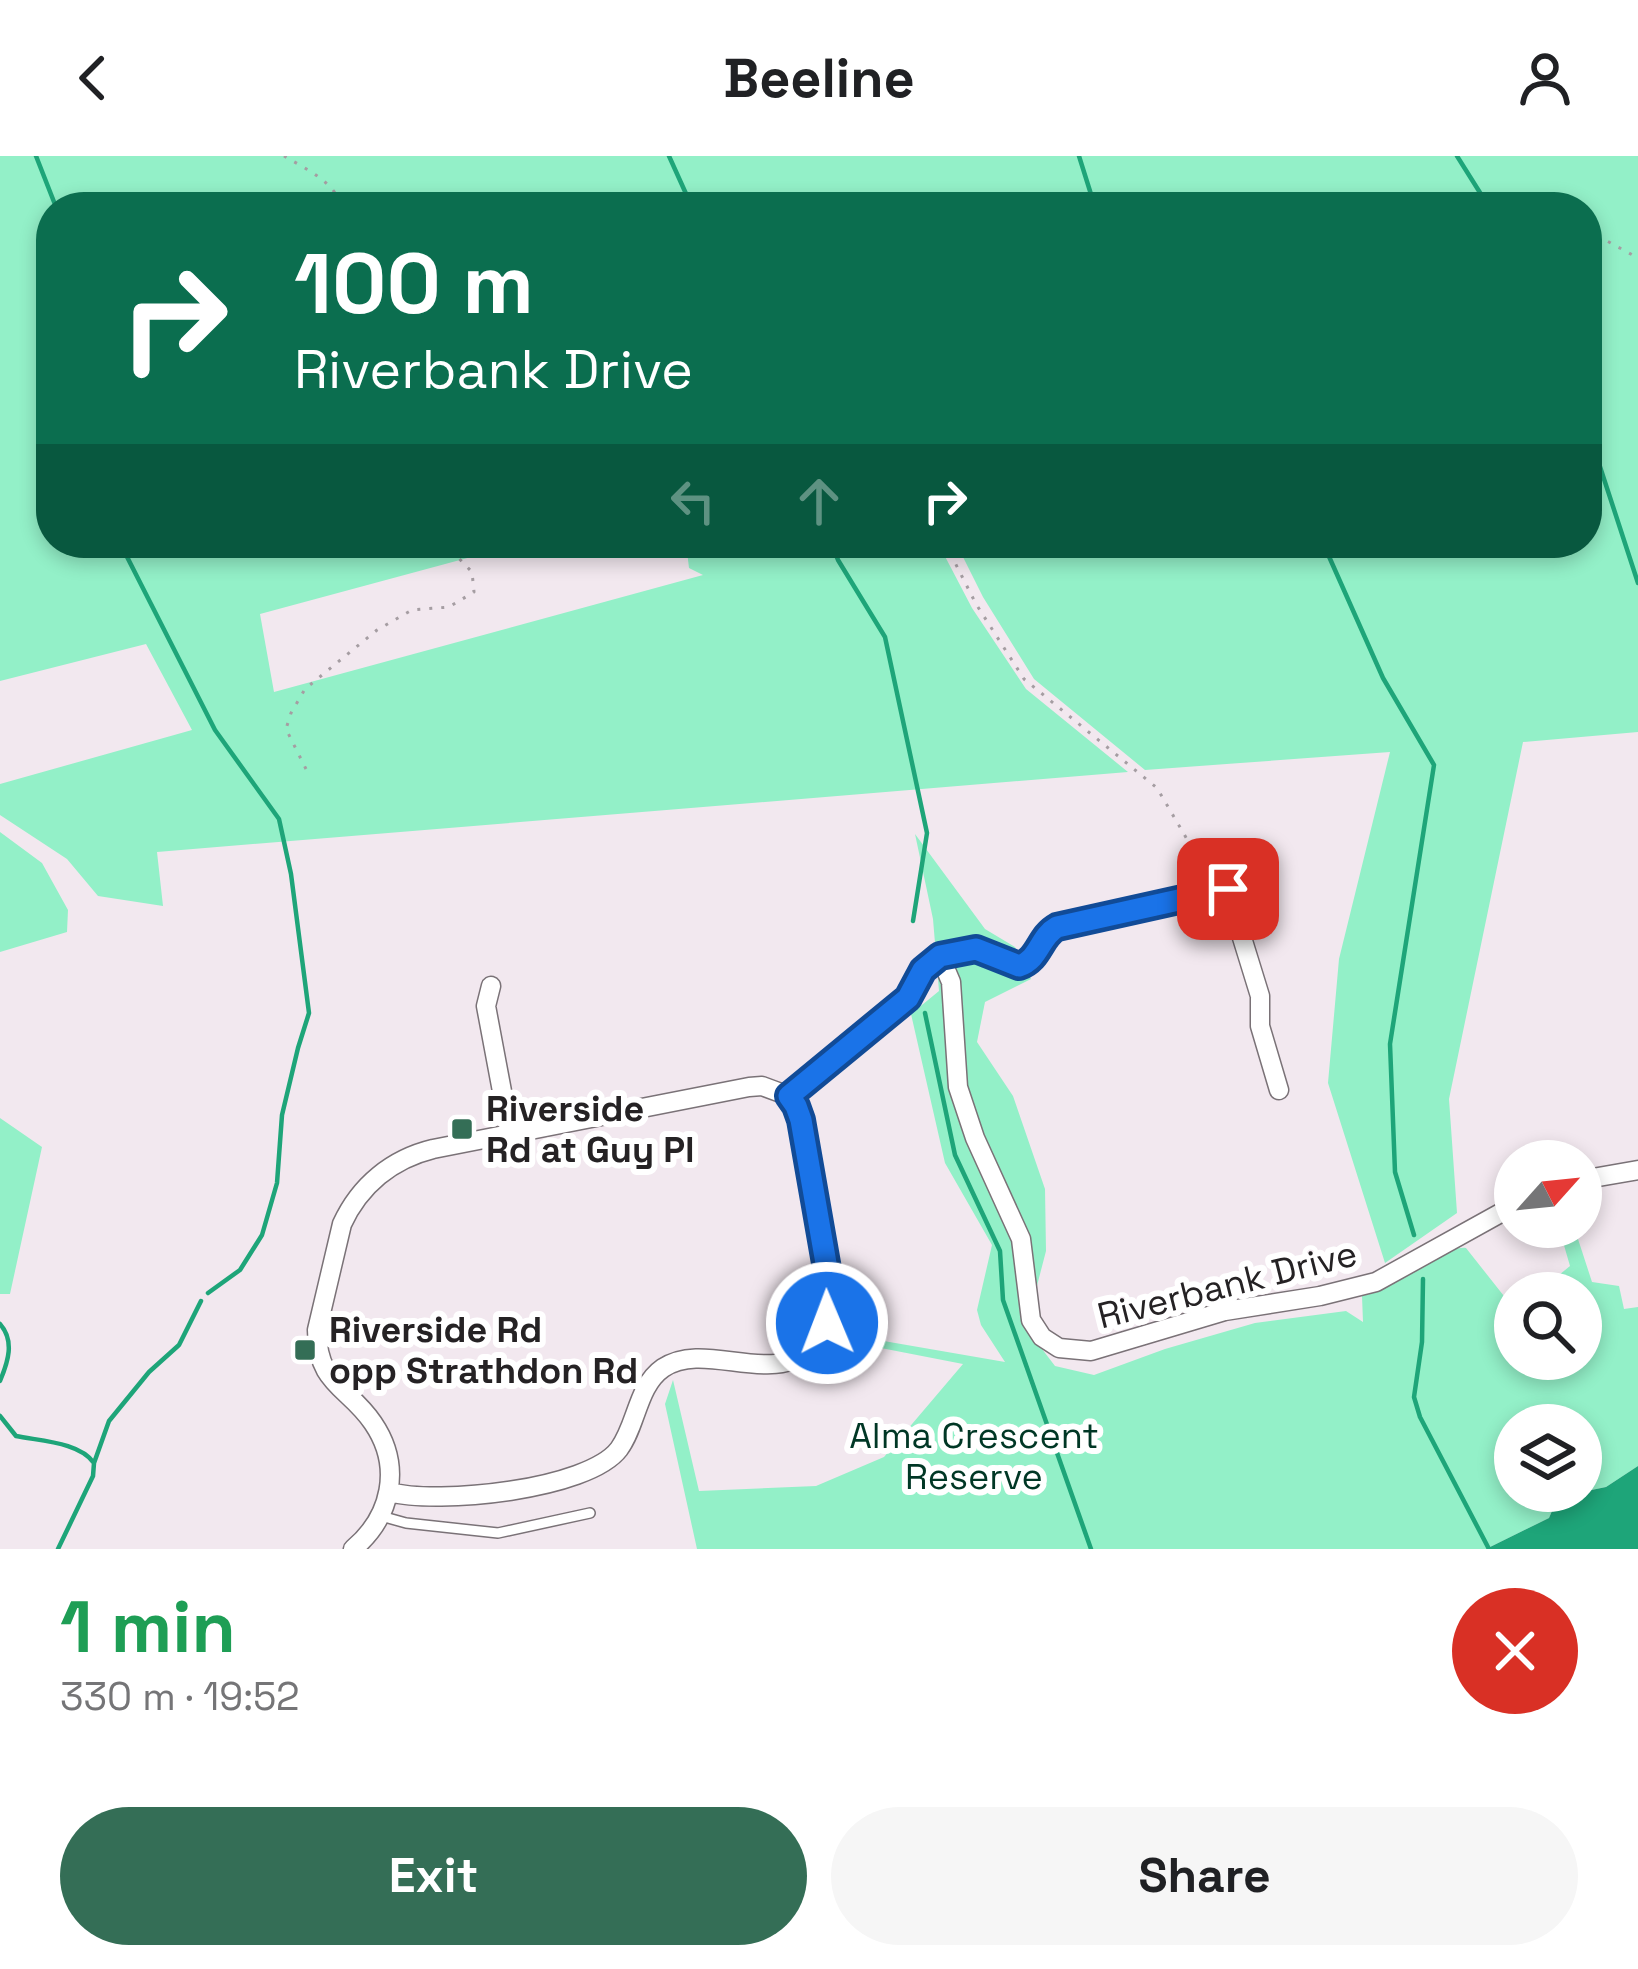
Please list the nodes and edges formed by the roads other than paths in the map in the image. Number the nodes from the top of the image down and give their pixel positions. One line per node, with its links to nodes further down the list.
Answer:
1 (940, 956): 3 (street); 4 (street); 8 (street, Riverbank Drive)
2 (490, 986): 5 (street)
3 (1280, 1090)
4 (789, 1096): 5 (street); 9 (street)
5 (510, 1134): 9 (street)
6 (1638, 1170): 7 (street)
7 (1602, 1176)
8 (1494, 1216)
9 (390, 1492): 11 (street)
10 (590, 1513): 11 (lane)
11 (381, 1516): 12 (street)
12 (352, 1549)

